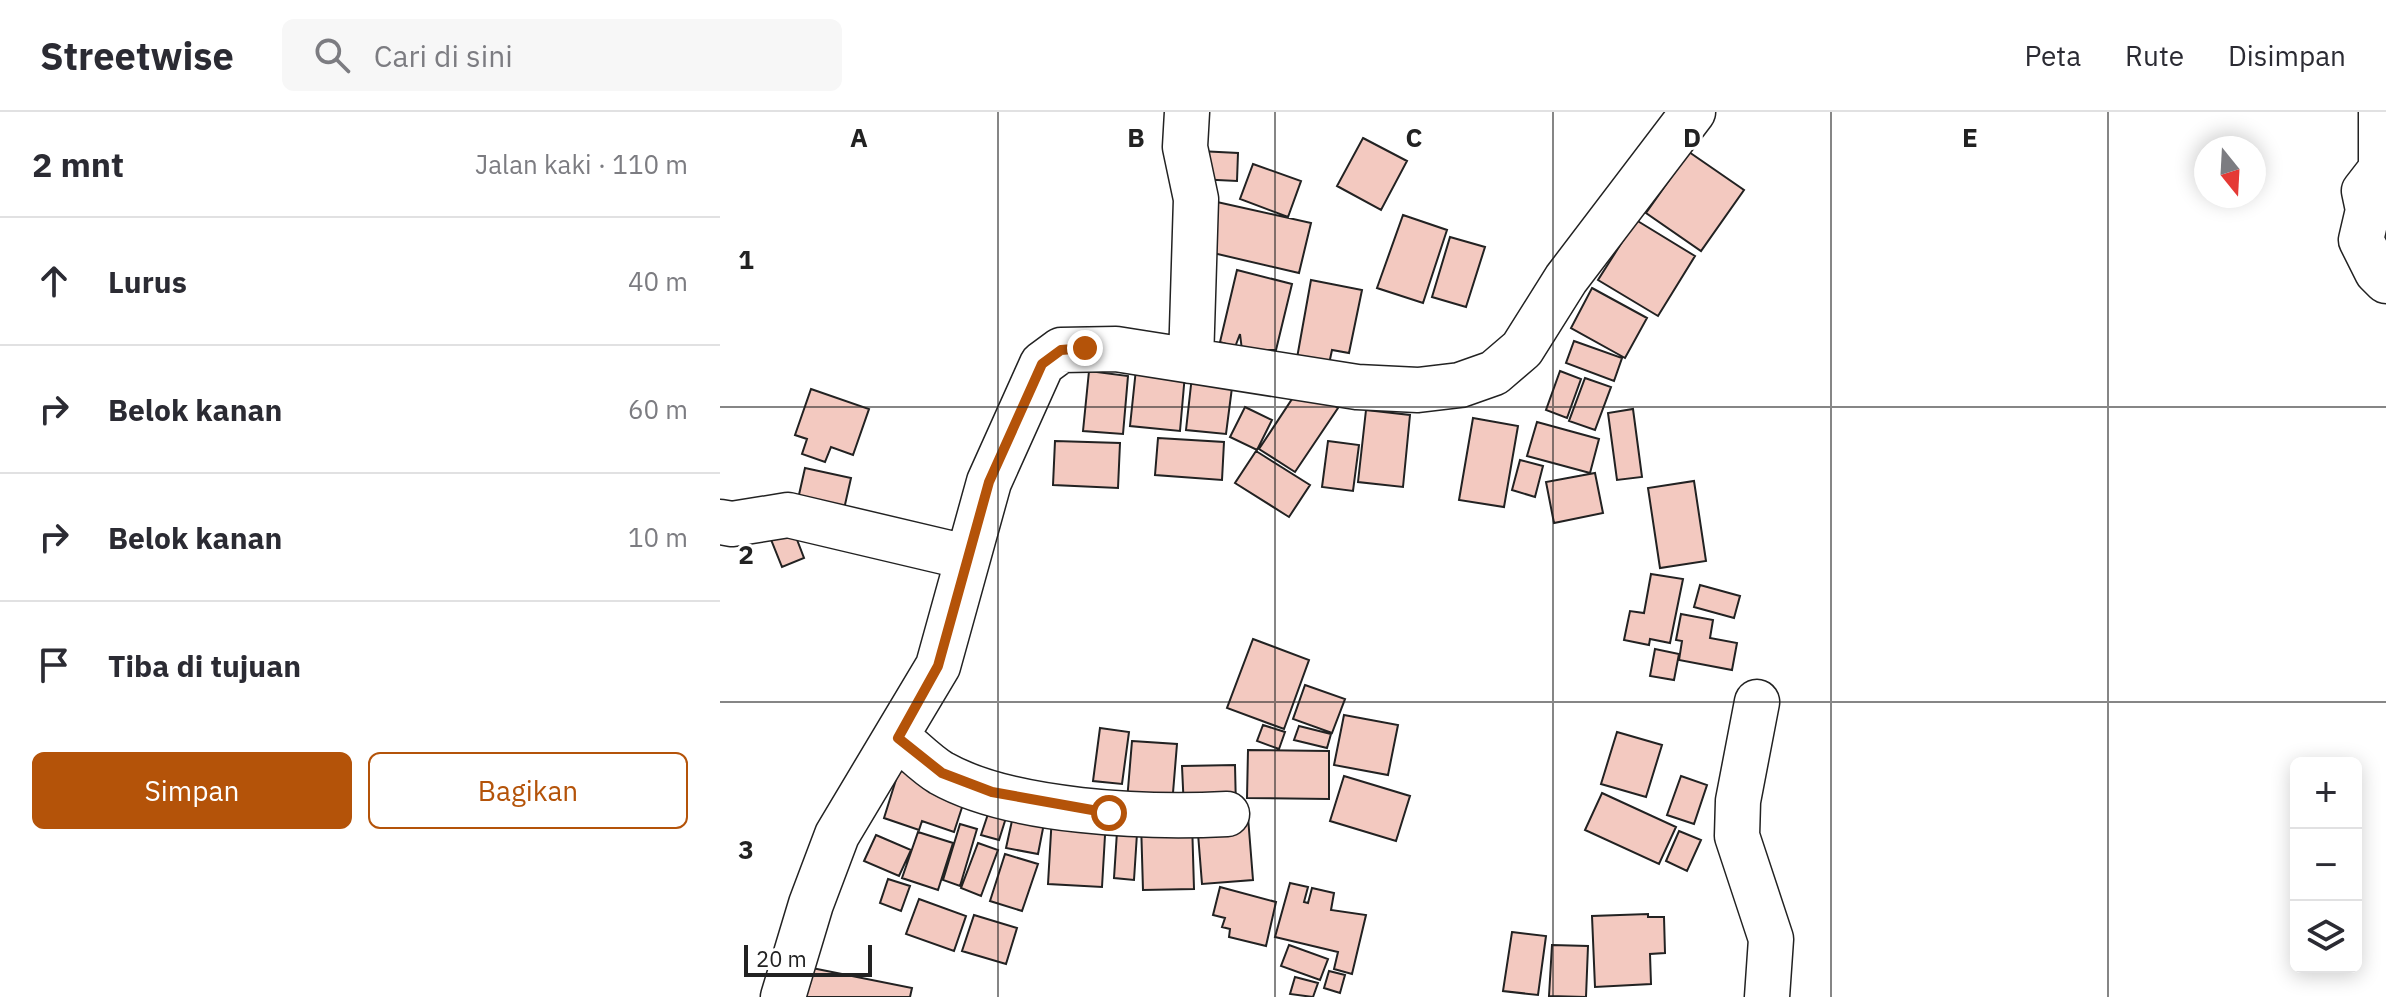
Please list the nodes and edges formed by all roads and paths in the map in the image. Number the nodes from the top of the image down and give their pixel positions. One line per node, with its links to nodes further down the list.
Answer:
1 (1187, 112): 5 (street)
2 (1693, 112): 5 (street)
3 (2381, 112): 4 (street)
4 (2386, 281)
5 (1191, 361): 7 (street)
6 (720, 522): 7 (street)
7 (966, 557): 9 (street)
8 (1757, 702): 12 (street)
9 (898, 738): 10 (street); 11 (street)
10 (1227, 814)
11 (783, 997)
12 (1767, 997)

